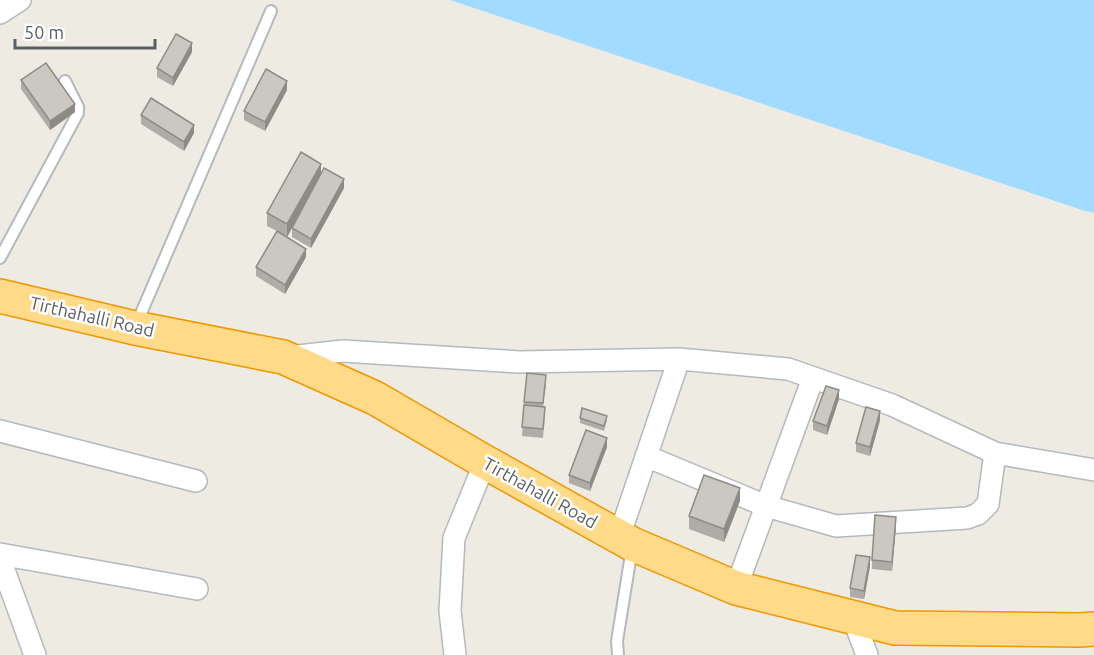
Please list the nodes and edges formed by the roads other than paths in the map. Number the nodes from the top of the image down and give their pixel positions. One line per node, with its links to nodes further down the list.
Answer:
1 (20, 0): 3 (street)
2 (271, 11): 7 (lane)
3 (0, 14)
4 (65, 81): 5 (lane)
5 (0, 258)
6 (0, 296): 7 (highway, Tirthahalli Road)
7 (135, 328): 8 (highway, Tirthahalli Road)
8 (283, 357): 9 (street); 14 (highway, Tirthahalli Road)
9 (679, 359): 10 (street); 13 (street)
10 (813, 378): 12 (street); 17 (street)
11 (0, 431): 16 (street)
12 (995, 453): 15 (street); 17 (street)
13 (646, 456): 17 (street); 18 (street)
14 (484, 462): 18 (highway, Tirthahalli Road); 26 (street)
15 (1094, 470)
16 (196, 481)
17 (766, 506): 21 (street)
18 (626, 541): 21 (highway, Tirthahalli Road); 27 (lane)
19 (0, 554): 22 (street)
20 (0, 559): 25 (street)
21 (736, 588): 23 (highway, Tirthahalli Road)
22 (197, 589)
23 (853, 618): 24 (highway, Tirthahalli Road); 28 (street)
24 (1094, 629)
25 (34, 655)
26 (455, 655)
27 (618, 655)
28 (867, 655)

